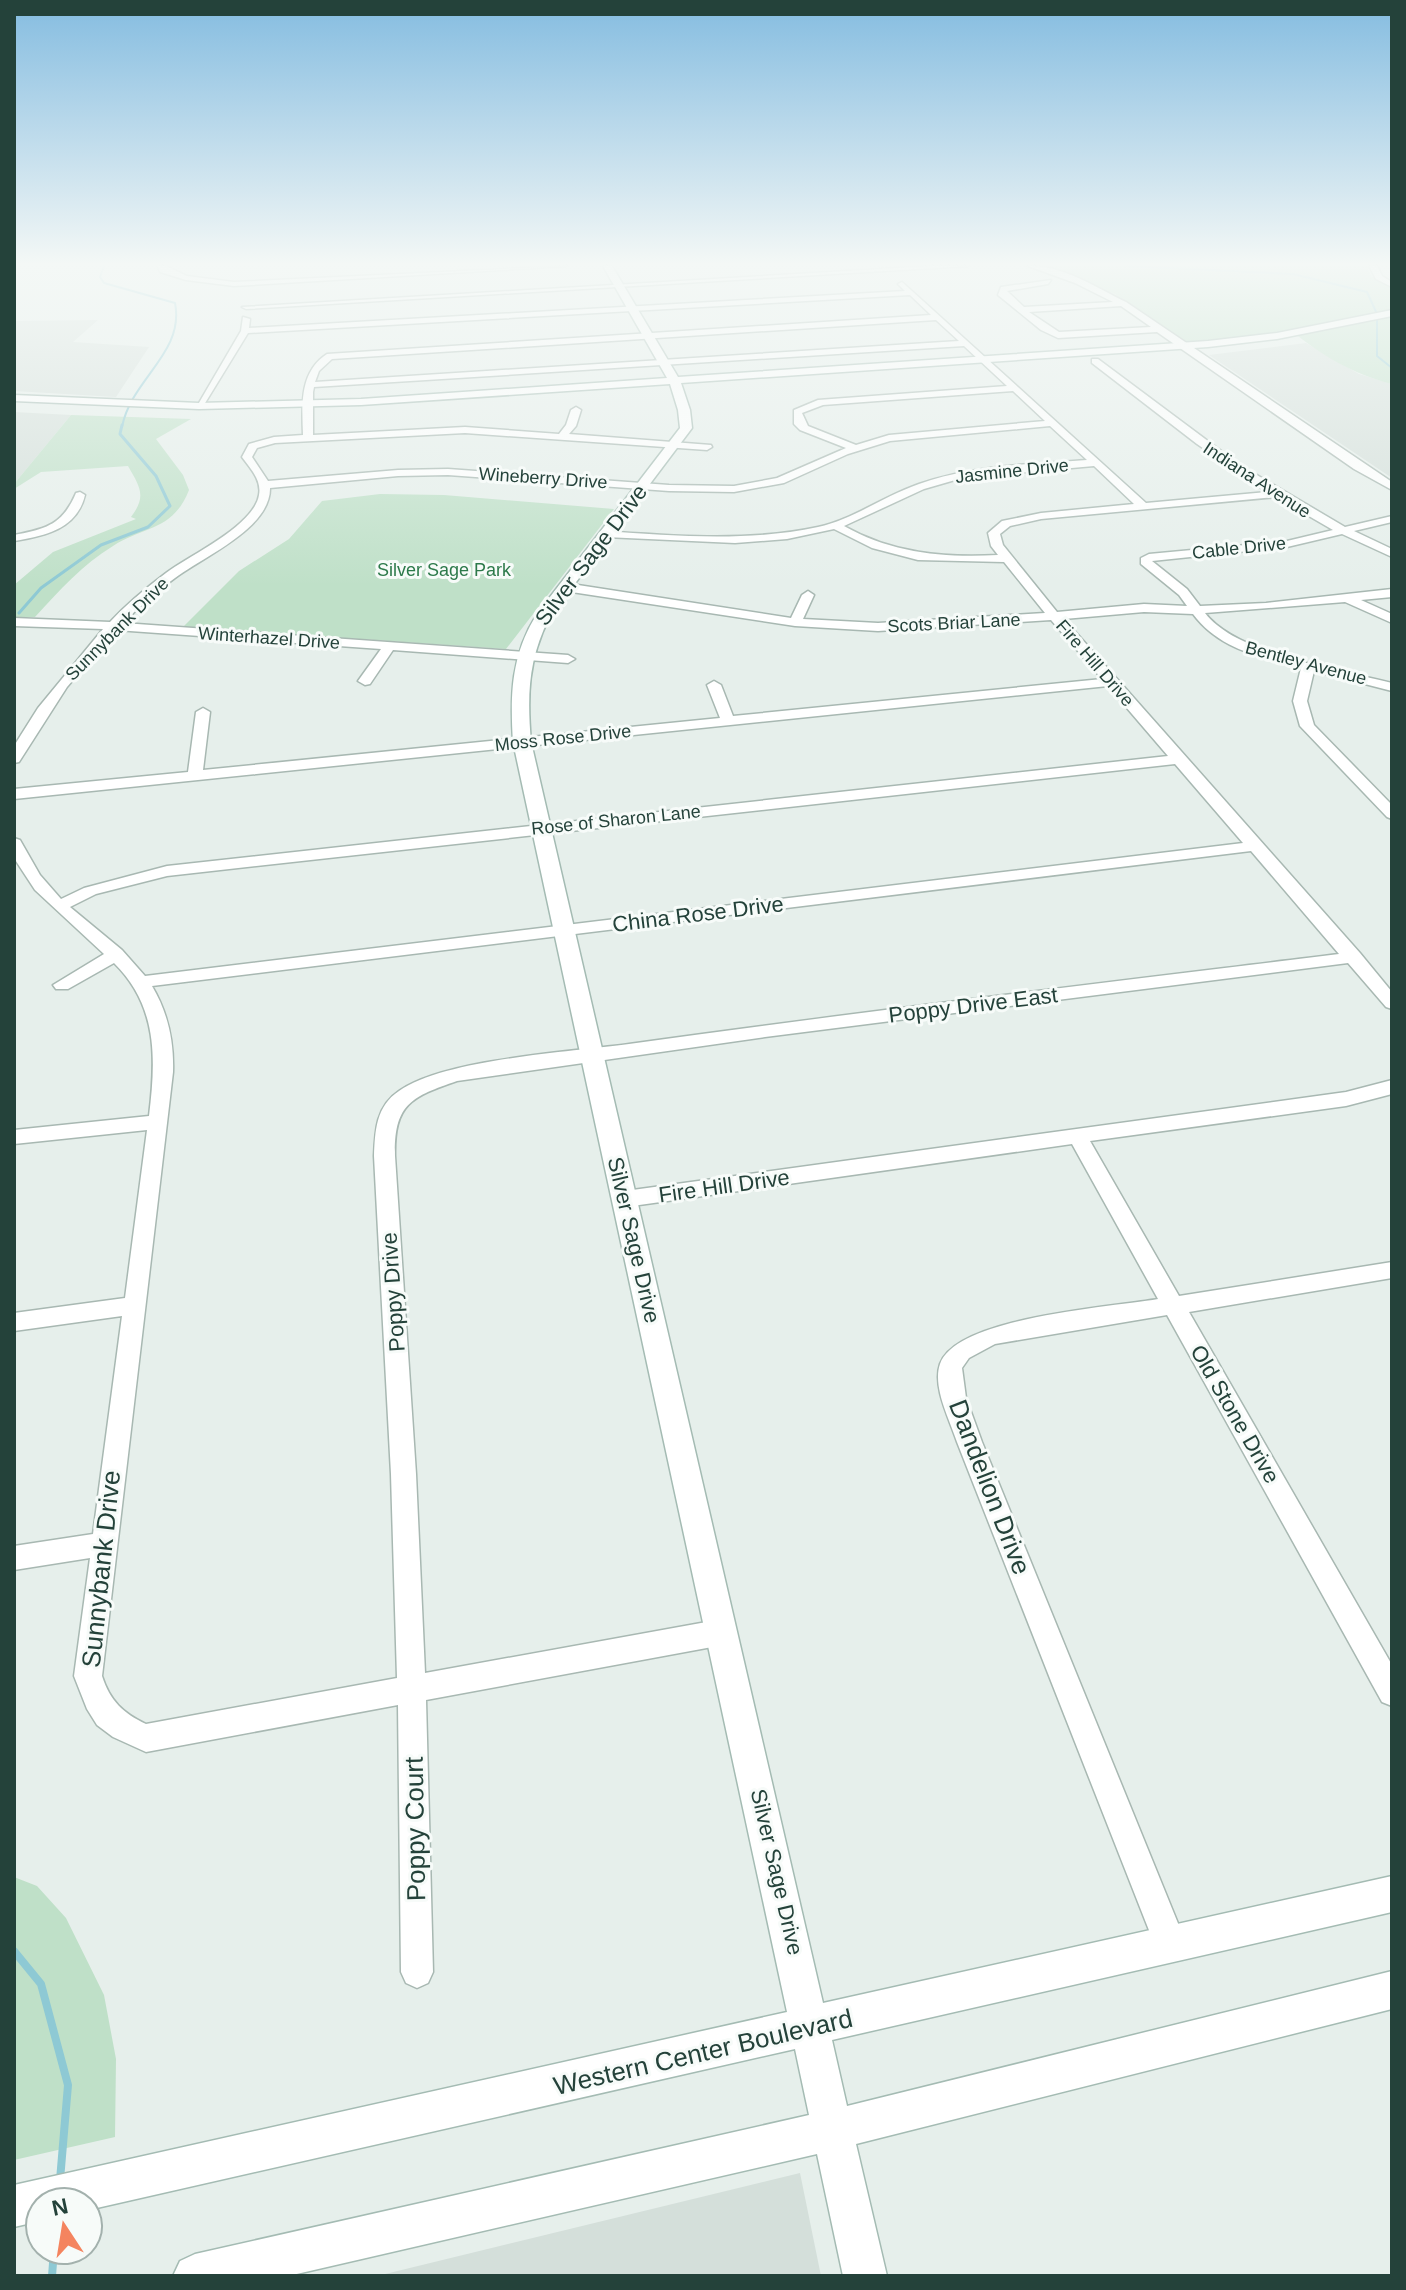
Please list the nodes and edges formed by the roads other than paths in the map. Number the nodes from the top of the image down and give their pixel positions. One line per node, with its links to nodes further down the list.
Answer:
1 (219, 373): 14 (street)
2 (316, 373): 10 (street)
3 (670, 373): 9 (main road, Silver Sage Drive)
4 (708, 373): 9 (street)
5 (765, 373): 9 (main road)
6 (999, 373): 11 (street)
7 (1110, 373): 30 (street, Indiana Avenue)
8 (1223, 373): 29 (street)
9 (672, 377): 10 (street); 17 (main road); 23 (main road, Silver Sage Drive)
10 (309, 385): 17 (street)
11 (1015, 388): 20 (street); 25 (street)
12 (14, 398): 13 (main road)
13 (78, 401): 16 (main road); 19 (main road)
14 (199, 406): 16 (main road); 17 (main road)
15 (14, 408): 19 (main road)
16 (139, 409): 17 (main road); 19 (main road)
17 (306, 409): 22 (street)
18 (576, 410): 21 (street)
19 (62, 411)
20 (1052, 423): 25 (street, Wineberry Drive); 26 (street)
21 (562, 436): 22 (street); 23 (street)
22 (308, 438): 27 (street)
23 (676, 444): 24 (street); 28 (main road, Silver Sage Drive)
24 (707, 447)
25 (854, 448): 28 (street, Wineberry Drive)
26 (1096, 463): 32 (street); 34 (street, Jasmine Drive)
27 (265, 485): 28 (street, Wineberry Drive); 49 (street, Sunnybank Drive)
28 (643, 485): 36 (main road, Silver Sage Drive)
29 (1392, 487)
30 (1276, 494): 32 (street); 35 (street, Indiana Avenue)
31 (80, 495): 37 (street)
32 (1144, 507): 39 (street)
33 (1392, 519): 35 (street, Cable Drive)
34 (836, 526): 36 (street, Jasmine Drive); 39 (street)
35 (1342, 532): 38 (street, Indiana Avenue); 44 (street, Cable Drive)
36 (605, 534): 40 (main road, Silver Sage Drive)
37 (14, 538)
38 (1392, 553)
39 (1006, 558): 45 (street, Fire Hill Drive)
40 (565, 587): 48 (street, Scots Briar Lane); 51 (main road, Silver Sage Drive)
41 (1392, 593): 43 (street, Scots Briar Lane)
42 (808, 595): 48 (street)
43 (1347, 598): 44 (street, Scots Briar Lane); 46 (street)
44 (1193, 605): 45 (street, Scots Briar Lane); 53 (street, Bentley Avenue)
45 (1053, 615): 48 (street, Scots Briar Lane); 55 (street, Fire Hill Drive)
46 (1392, 619)
47 (14, 622): 49 (street, Winterhazel Drive)
48 (795, 622)
49 (116, 626): 50 (street, Winterhazel Drive); 61 (street, Sunnybank Drive)
50 (389, 647): 51 (street, Winterhazel Drive); 54 (street)
51 (523, 657): 52 (street, Winterhazel Drive); 60 (main road, Silver Sage Drive)
52 (568, 659)
53 (1308, 666): 57 (street, Bentley Avenue); 65 (street)
54 (365, 681)
55 (1112, 682): 59 (street, Moss Rose Drive); 62 (street, Fire Hill Drive)
56 (714, 685): 59 (street)
57 (1392, 687)
58 (203, 712): 63 (street)
59 (728, 721): 60 (street, Moss Rose Drive)
60 (522, 742): 63 (street, Moss Rose Drive); 66 (main road, Silver Sage Drive)
61 (14, 759)
62 (1179, 759): 66 (street, Rose of Sharon Lane); 67 (street, Fire Hill Drive)
63 (195, 775): 64 (street, Moss Rose Drive)
64 (14, 794)
65 (1392, 814)
66 (541, 829): 69 (street, Rose of Sharon Lane); 70 (main road, Silver Sage Drive)
67 (1254, 846): 70 (street, China Rose Drive); 72 (street, Fire Hill Drive)
68 (16, 851): 69 (street, Sunnybank Drive)
69 (59, 906): 71 (street, Sunnybank Drive)
70 (564, 930): 73 (street, China Rose Drive); 76 (main road, Silver Sage Drive)
71 (116, 954): 73 (street, Sunnybank Drive); 74 (street)
72 (1354, 957): 75 (street, Fire Hill Drive); 76 (street, Poppy Drive East)
73 (142, 982): 78 (street, Sunnybank Drive)
74 (62, 985)
75 (1392, 1003)
76 (592, 1055): 81 (main road, Silver Sage Drive); 89 (street, Poppy Drive)
77 (1392, 1087): 80 (street, Fire Hill Drive)
78 (158, 1122): 79 (street); 83 (street, Sunnybank Drive)
79 (14, 1137)
80 (1078, 1137): 81 (street, Fire Hill Drive); 84 (street, Old Stone Drive)
81 (625, 1199): 88 (main road, Silver Sage Drive)
82 (1392, 1270): 84 (street, Dandelion Drive)
83 (134, 1306): 85 (street); 86 (street, Sunnybank Drive)
84 (1174, 1306): 90 (street, Old Stone Drive); 92 (street, Dandelion Drive)
85 (14, 1322)
86 (102, 1544): 87 (street); 89 (street, Sunnybank Drive)
87 (14, 1558)
88 (723, 1632): 89 (street, Sunnybank Drive); 95 (main road, Silver Sage Drive)
89 (412, 1687): 93 (street, Poppy Court)
90 (1392, 1692)
91 (1392, 1894): 92 (main road, Western Center Boulevard)
92 (1170, 1943): 95 (main road, Western Center Boulevard)
93 (417, 1972)
94 (1392, 1990): 96 (main road)
95 (812, 2028): 96 (main road, Silver Sage Drive); 97 (main road, Western Center Boulevard)
96 (833, 2130): 98 (main road); 99 (main road, Silver Sage Drive)
97 (14, 2206)
98 (195, 2276)
99 (865, 2276)

